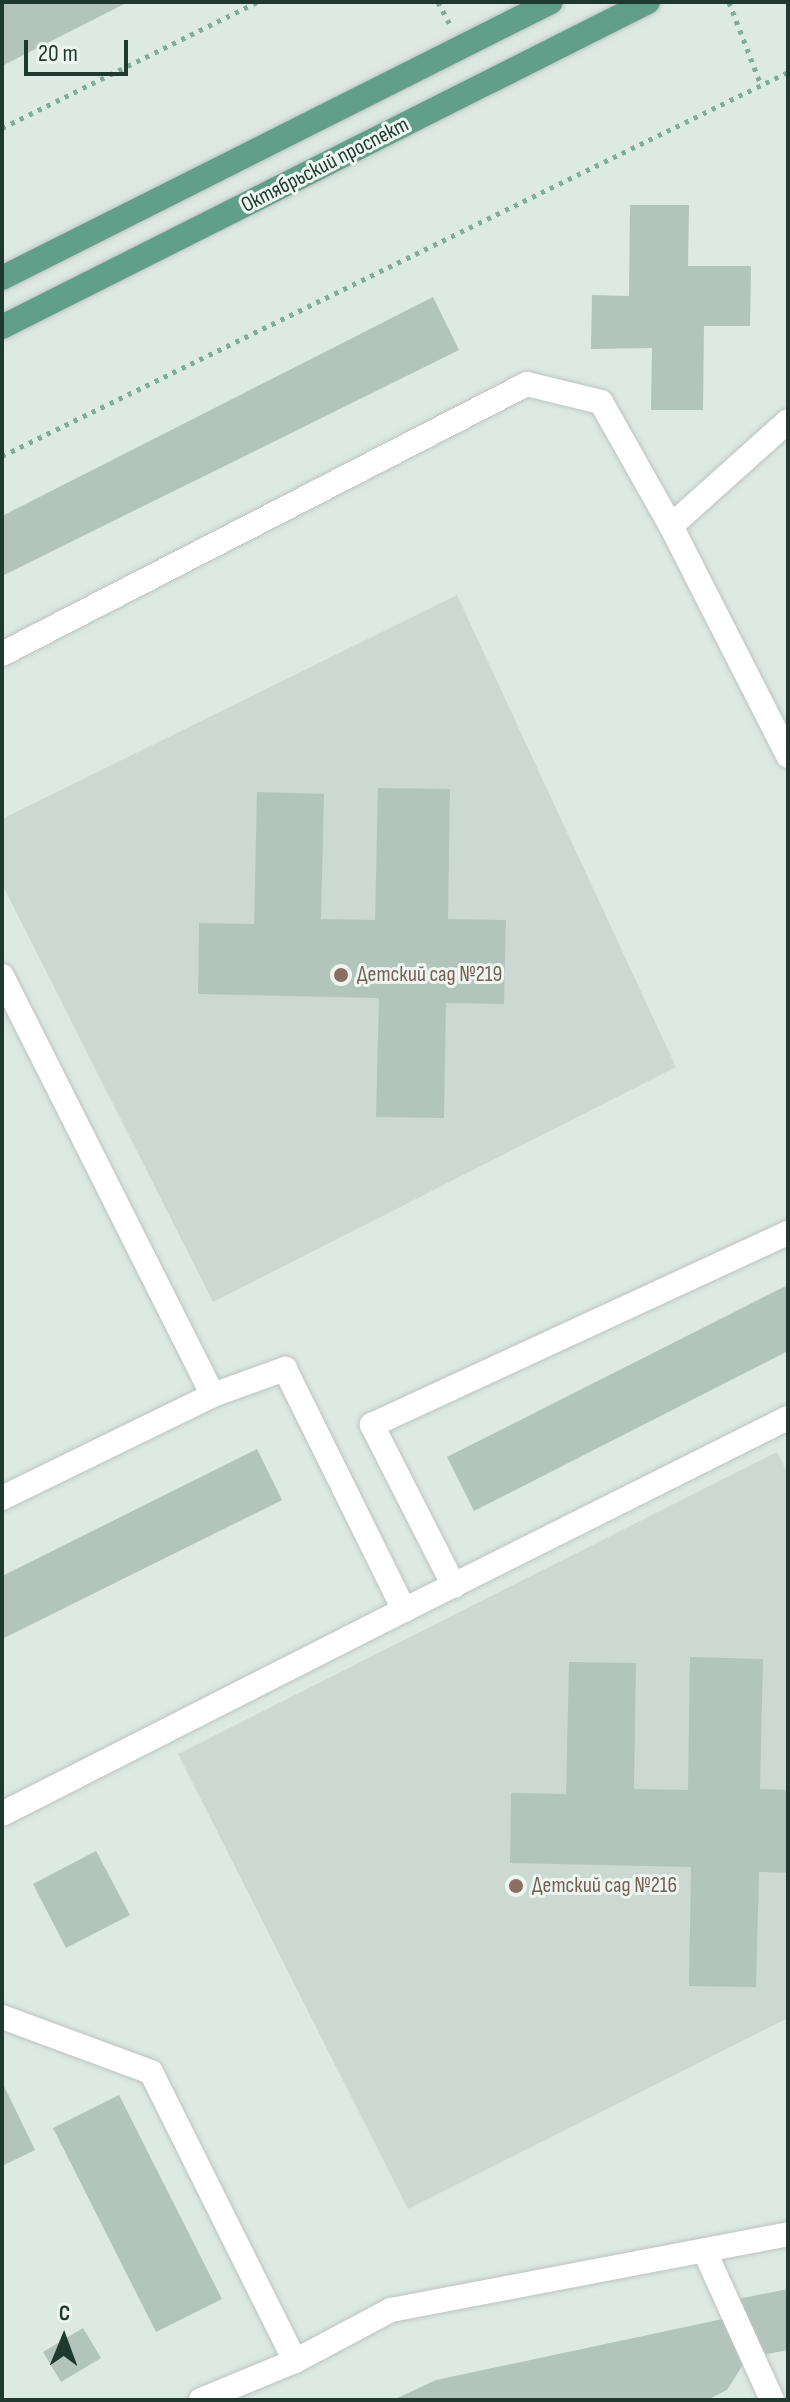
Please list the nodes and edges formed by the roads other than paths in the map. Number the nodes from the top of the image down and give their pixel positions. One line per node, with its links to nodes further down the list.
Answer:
1 (551, 2): 3 (main road, Октябрьский проспект)
2 (648, 2): 4 (main road, Октябрьский проспект)
3 (2, 278)
4 (2, 327)
5 (788, 421): 6 (lane)
6 (671, 526): 7 (lane); 8 (lane)
7 (2, 654)
8 (788, 756)
9 (2, 976): 11 (lane)
10 (788, 1233): 14 (lane)
11 (213, 1395): 13 (lane); 15 (lane)
12 (788, 1418): 14 (lane)
13 (2, 1498)
14 (454, 1586): 15 (lane)
15 (404, 1610): 16 (lane)
16 (2, 1814)
17 (2, 2017): 20 (lane)
18 (788, 2234): 19 (lane)
19 (705, 2252): 20 (lane); 22 (lane)
20 (295, 2361): 21 (lane)
21 (201, 2400)
22 (772, 2400)

